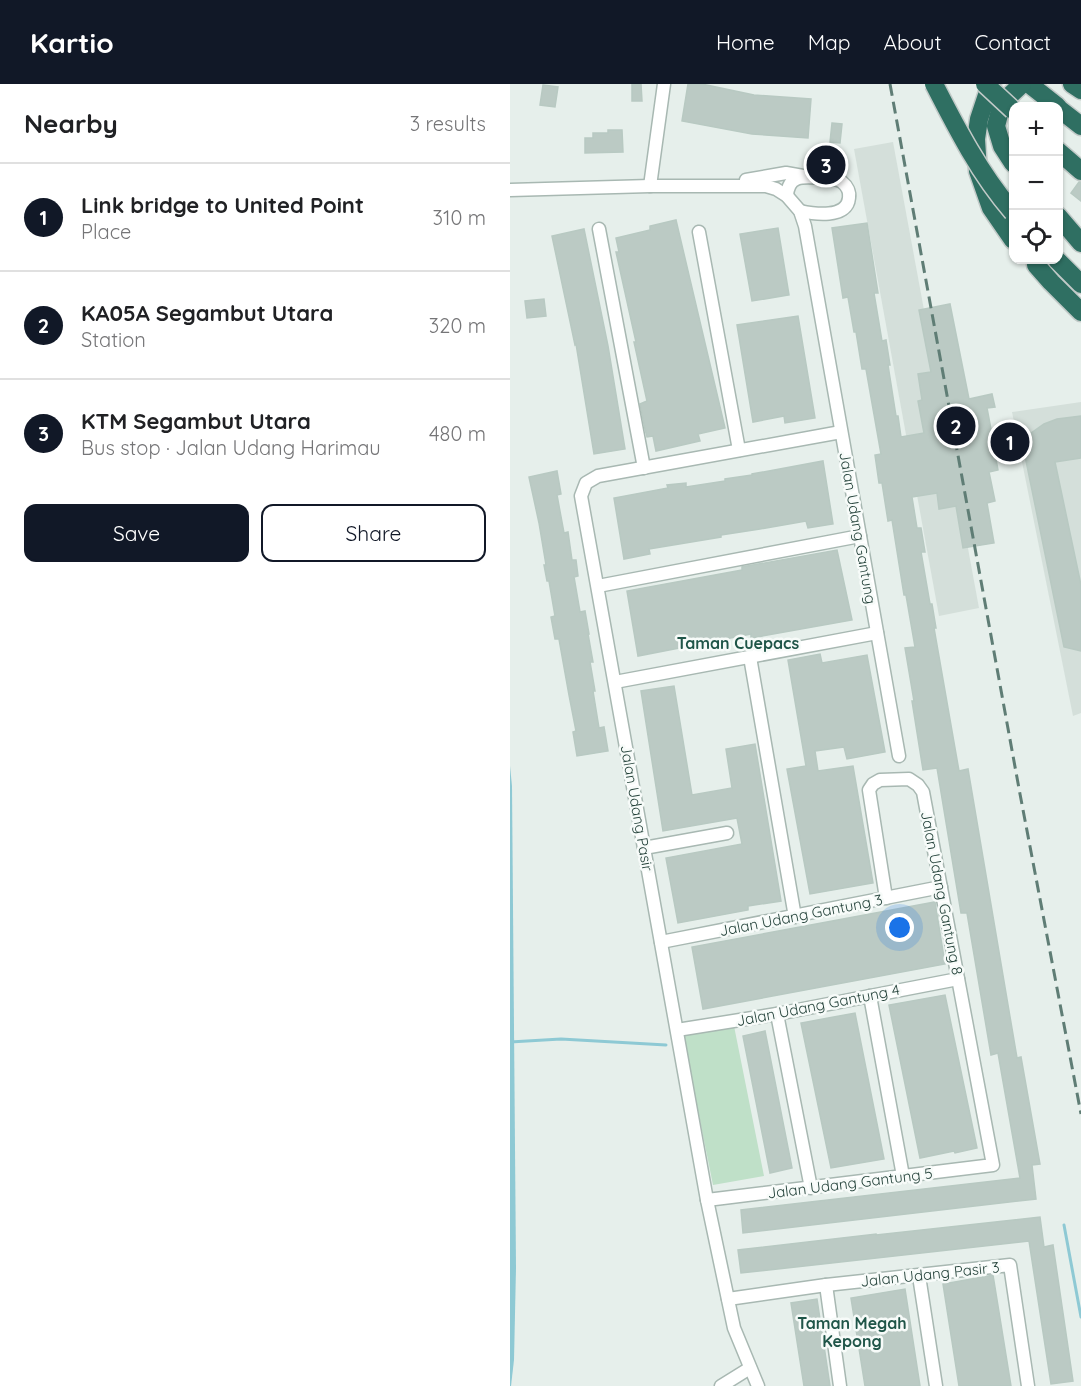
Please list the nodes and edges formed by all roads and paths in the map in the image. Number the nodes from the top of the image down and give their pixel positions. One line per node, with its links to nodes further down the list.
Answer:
1 (664, 84): 18 (street)
2 (934, 84): 21 (highway, bridge)
3 (985, 84): 10 (highway, bridge)
4 (992, 84): 26 (highway)
5 (1022, 84): 14 (highway)
6 (1029, 84): 9 (highway)
7 (1072, 84): 8 (highway)
8 (1081, 90)
9 (1052, 102)
10 (1009, 106)
11 (1063, 111): 12 (highway)
12 (1081, 126)
13 (1063, 155): 15 (highway)
14 (1009, 156)
15 (1081, 171)
16 (804, 176): 17 (street); 20 (street); 22 (street)
17 (722, 185): 18 (street); 20 (street)
18 (650, 186): 19 (street)
19 (513, 188)
20 (787, 196): 22 (street)
21 (1012, 210)
22 (800, 211): 32 (street, Jalan Udang Gantung)
23 (1063, 221): 27 (highway)
24 (599, 229): 34 (street)
25 (699, 232): 33 (street)
26 (1009, 233)
27 (1081, 243)
28 (1061, 264): 30 (highway)
29 (1036, 265): 31 (highway)
30 (1081, 284)
31 (1081, 312)
32 (841, 432): 33 (street, Jalan Udang Pasir); 35 (street, Jalan Udang Gantung)
33 (739, 450): 34 (street, Jalan Udang Pasir)
34 (644, 468): 36 (street, Jalan Udang Pasir)
35 (860, 536): 36 (street); 37 (street, Jalan Udang Gantung)
36 (598, 586): 39 (street, Jalan Udang Pasir)
37 (877, 633): 38 (street); 40 (street, Jalan Udang Gantung)
38 (750, 657): 39 (street); 45 (street)
39 (615, 682): 42 (street, Jalan Udang Pasir)
40 (899, 756)
41 (728, 833): 42 (street)
42 (644, 848): 46 (street, Jalan Udang Pasir)
43 (941, 887): 44 (street, Jalan Udang Gantung 3); 44 (street, Jalan Udang Gantung 8); 47 (street, Jalan Udang Gantung 8)
44 (886, 898): 45 (street, Jalan Udang Gantung 3)
45 (795, 917): 46 (street, Jalan Udang Gantung 3)
46 (661, 942): 50 (street, Jalan Udang Pasir)
47 (958, 979): 48 (street, Jalan Udang Gantung 4); 51 (street, Jalan Udang Gantung 8)
48 (870, 996): 49 (street, Jalan Udang Gantung 4); 52 (street)
49 (777, 1014): 50 (street, Jalan Udang Gantung 4); 53 (street)
50 (677, 1030): 54 (street, Jalan Udang Pasir)
51 (993, 1165): 52 (street, Jalan Udang Gantung 5)
52 (903, 1176): 53 (street, Jalan Udang Gantung 5)
53 (811, 1188): 54 (street, Jalan Udang Gantung 5)
54 (707, 1200): 57 (street, Jalan Udang Pasir)
55 (919, 1276): 56 (street, Jalan Udang Pasir 3); 62 (street); 63 (street, Jalan Udang Pasir 3)
56 (825, 1285): 57 (street, Jalan Udang Pasir 3); 61 (street)
57 (728, 1299): 58 (street, Jalan Udang Pasir)
58 (750, 1368): 59 (street); 60 (street, Jalan Udang Pasir)
59 (721, 1386)
60 (759, 1386)
61 (840, 1386)
62 (936, 1386)
63 (1028, 1386)

